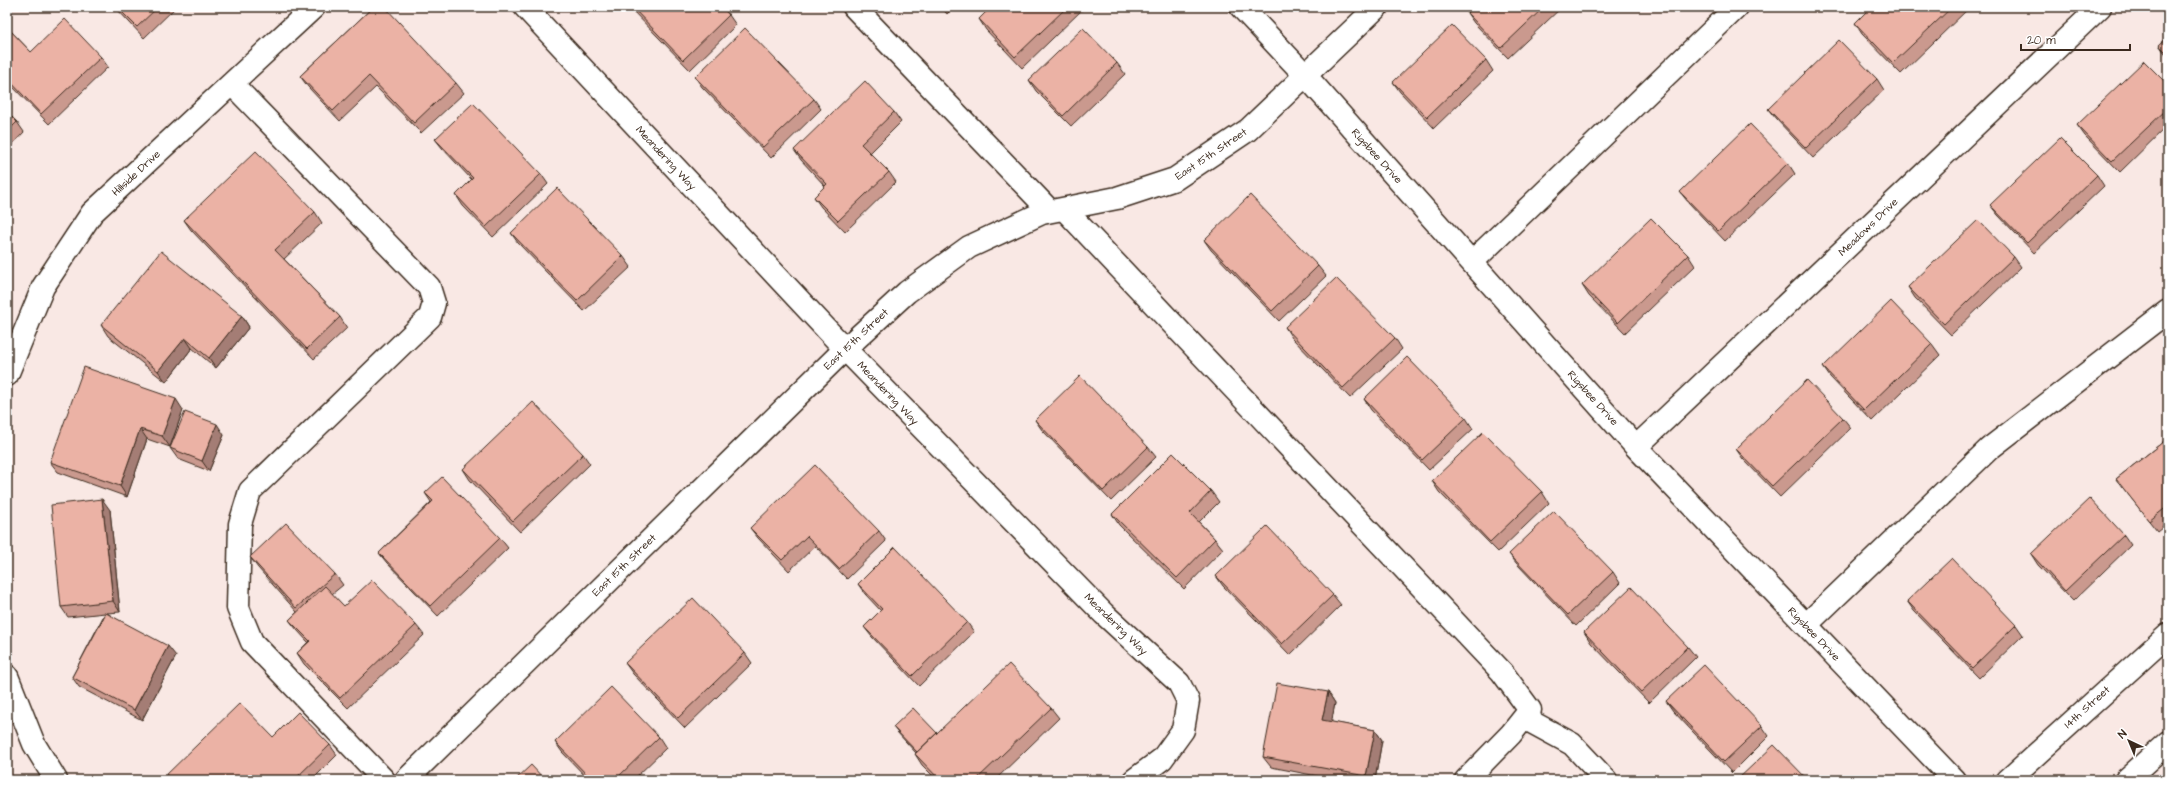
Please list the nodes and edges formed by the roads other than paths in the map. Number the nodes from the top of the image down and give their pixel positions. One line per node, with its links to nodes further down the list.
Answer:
1 (314, 7): 9 (street, Hillside Drive)
2 (525, 7): 13 (street, Meandering Way)
3 (854, 7): 10 (street)
4 (1241, 7): 8 (street, Rigsbee Drive)
5 (1377, 7): 8 (street, East 15th Street)
6 (1737, 7): 11 (street)
7 (2100, 7): 15 (street, Meadows Drive)
8 (1305, 75): 10 (street, East 15th Street); 11 (street, Rigsbee Drive)
9 (232, 84): 14 (street, Hillside Drive); 22 (street)
10 (1057, 210): 13 (street, East 15th Street); 19 (street)
11 (1472, 262): 15 (street, Rigsbee Drive)
12 (2168, 311): 16 (street)
13 (845, 349): 23 (street, East 15th Street); 24 (street, Meandering Way)
14 (7, 375)
15 (1636, 447): 16 (street, Rigsbee Drive)
16 (1806, 625): 27 (street, Rigsbee Drive)
17 (2168, 635): 28 (street, 14th Street)
18 (7, 676): 21 (street)
19 (1524, 718): 25 (street); 26 (street)
20 (2168, 742): 29 (street)
21 (56, 780)
22 (384, 780)
23 (406, 780)
24 (1134, 780)
25 (1466, 780)
26 (1606, 780)
27 (1954, 780)
28 (2008, 780)
29 (2126, 780)

